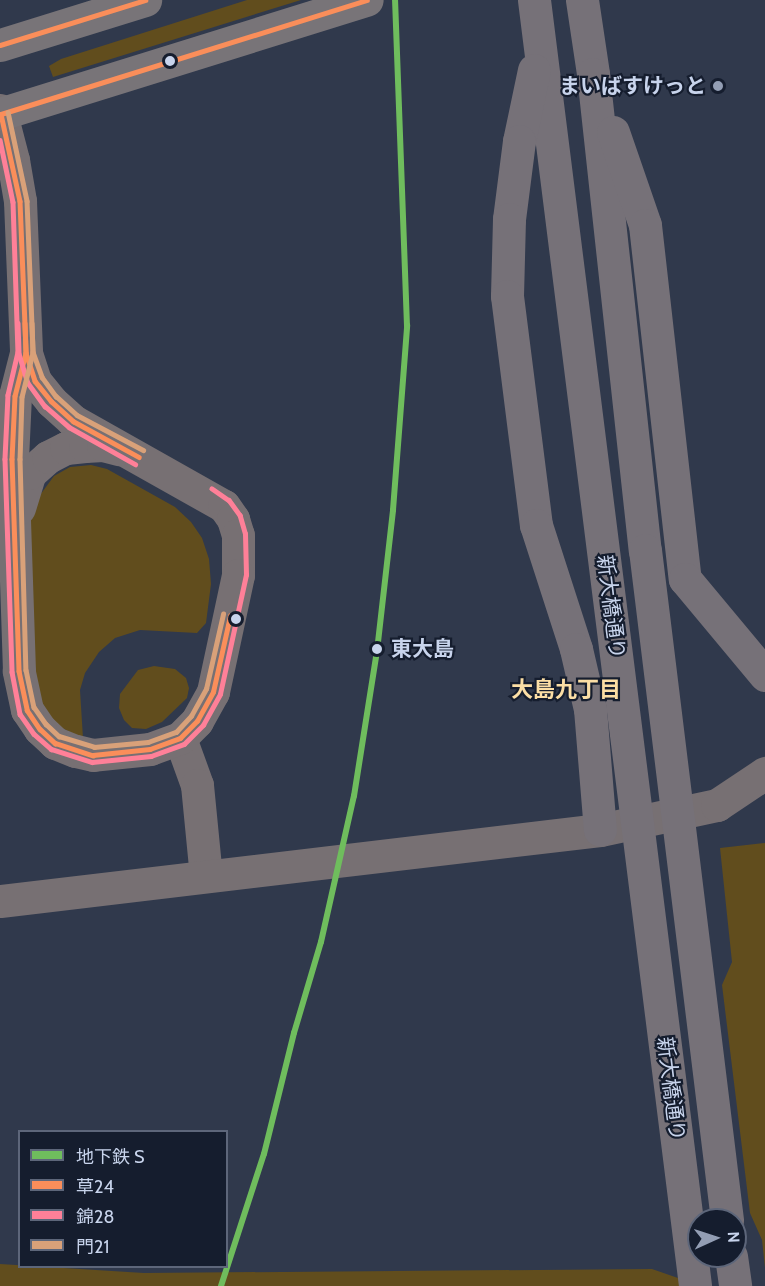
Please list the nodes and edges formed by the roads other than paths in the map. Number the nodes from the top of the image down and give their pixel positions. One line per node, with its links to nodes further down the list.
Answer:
1 (145, 0): 5 (main road)
2 (367, 0): 8 (main road)
3 (534, 0): 6 (main road, 新大橋通り)
4 (582, 0): 7 (main road, 新大橋通り)
5 (0, 45)
6 (539, 46): 15 (main road); 20 (main road, 新大橋通り)
7 (593, 74): 12 (main road); 18 (main road, 新大橋通り)
8 (0, 113): 9 (street)
9 (26, 354): 10 (street); 11 (street)
10 (139, 457): 11 (street); 13 (street)
11 (15, 531): 13 (street)
12 (765, 675)
13 (180, 738): 16 (street)
14 (765, 773): 15 (street)
15 (600, 830): 16 (street)
16 (206, 876): 17 (street)
17 (0, 901)
18 (726, 1208)
19 (733, 1268): 21 (main road)
20 (695, 1286)
21 (735, 1286)

